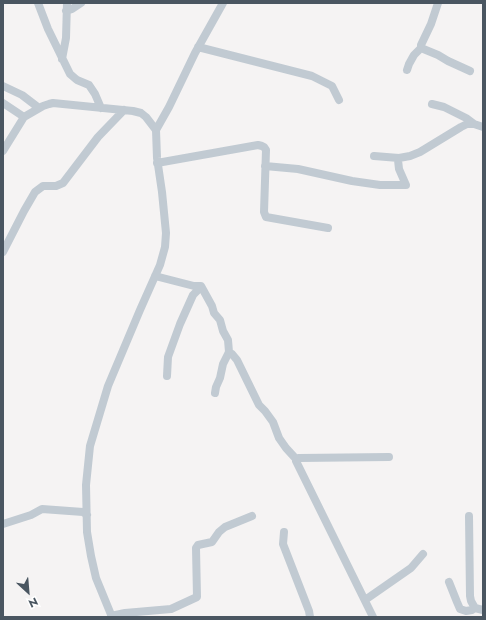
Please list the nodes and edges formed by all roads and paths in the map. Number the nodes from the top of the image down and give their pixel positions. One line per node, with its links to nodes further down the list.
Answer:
1 (38, 3): 8 (street)
2 (81, 3): 5 (street)
3 (223, 3): 6 (street)
4 (438, 3): 7 (street)
5 (66, 7): 8 (street)
6 (198, 47): 12 (street); 21 (street)
7 (421, 48): 9 (street); 10 (street)
8 (62, 59): 16 (street)
9 (407, 70)
10 (470, 71)
11 (3, 86): 15 (street)
12 (339, 100)
13 (3, 103): 18 (street)
14 (432, 104): 19 (street)
15 (40, 108): 16 (street); 18 (street)
16 (101, 108): 17 (street)
17 (124, 110): 21 (street); 28 (street)
18 (24, 117): 22 (street)
19 (474, 124): 20 (street); 24 (street)
20 (483, 127)
21 (156, 130): 25 (street)
22 (3, 151)
23 (374, 156): 24 (street)
24 (399, 158): 26 (street)
25 (157, 163): 26 (street); 29 (street)
26 (265, 166): 27 (street)
27 (328, 228)
28 (3, 252)
29 (155, 276): 30 (street); 36 (street)
30 (195, 286): 31 (street); 32 (street)
31 (229, 352): 33 (street); 35 (street)
32 (167, 376)
33 (215, 394)
34 (389, 457): 35 (street)
35 (297, 460): 43 (street)
36 (86, 515): 39 (street); 45 (street)
37 (252, 516): 45 (street)
38 (469, 516): 44 (street)
39 (3, 524)
40 (284, 532): 46 (street)
41 (423, 554): 43 (street)
42 (449, 582): 44 (street)
43 (365, 600): 47 (street)
44 (479, 609)
45 (111, 617)
46 (310, 617)
47 (373, 617)

